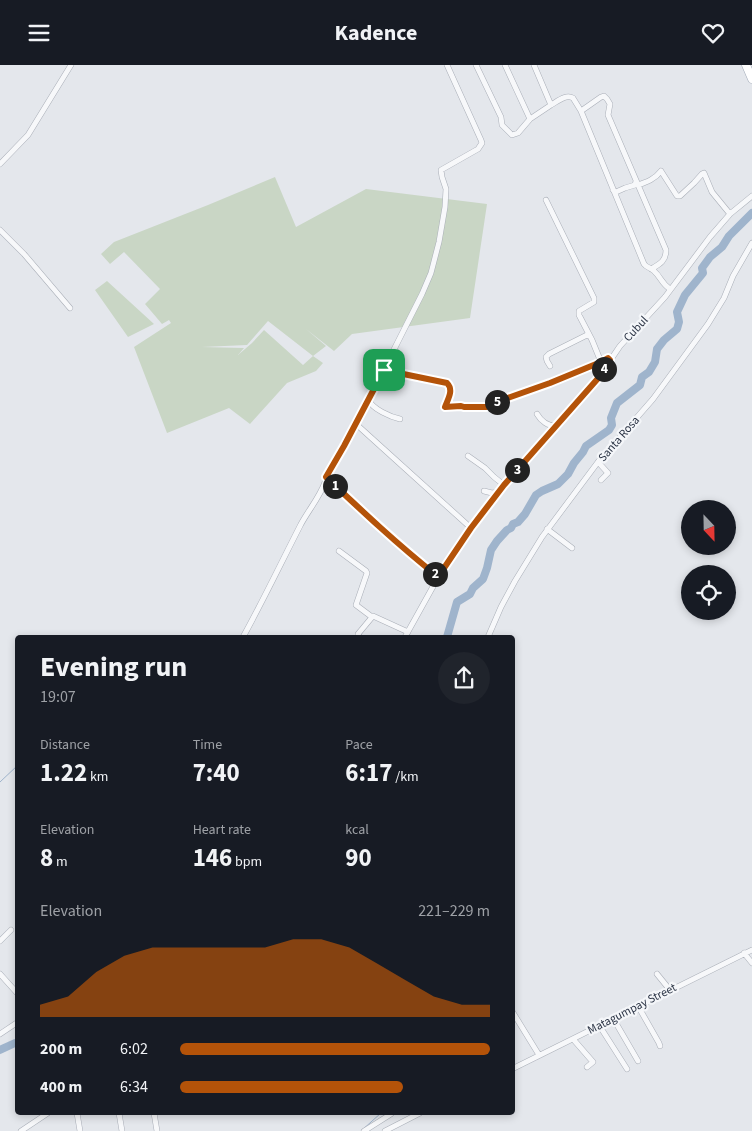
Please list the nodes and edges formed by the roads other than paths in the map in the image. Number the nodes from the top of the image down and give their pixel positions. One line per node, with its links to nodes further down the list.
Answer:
1 (71, 65): 11 (street)
2 (447, 65): 26 (street)
3 (476, 65): 10 (street)
4 (505, 65): 10 (street)
5 (534, 65): 8 (street)
6 (746, 65): 7 (main road)
7 (752, 79)
8 (551, 105): 9 (street); 10 (street)
9 (580, 111): 12 (street); 13 (street)
10 (530, 119)
11 (0, 164)
12 (637, 183): 13 (street); 16 (street); 19 (street)
13 (613, 190): 19 (street)
14 (752, 196): 16 (street, Cubul)
15 (546, 200): 22 (street)
16 (730, 214): 20 (street, Cubul)
17 (0, 230): 21 (street)
18 (752, 243): 33 (street, Santa Rosa)
19 (651, 269): 20 (street)
20 (670, 289): 23 (street, Cubul)
21 (70, 308)
22 (589, 334): 24 (street); 25 (street)
23 (610, 360): 24 (street); 31 (street, Cubul)
24 (601, 362): 26 (street)
25 (550, 367)
26 (384, 370): 27 (street)
27 (368, 400): 29 (street); 30 (street)
28 (537, 414): 31 (street)
29 (400, 419)
30 (356, 424): 34 (street); 39 (street)
31 (556, 426): 36 (street, Cubul)
32 (468, 456): 36 (street)
33 (598, 462): 35 (street); 40 (street, Santa Rosa)
34 (326, 477): 43 (street); 46 (street)
35 (602, 480)
36 (504, 485): 38 (street, Cubul)
37 (484, 491): 38 (street)
38 (499, 492): 39 (street, Cubul)
39 (471, 528): 43 (street, Cubul)
40 (547, 529): 41 (street); 49 (street, Santa Rosa)
41 (572, 548)
42 (340, 551): 44 (street)
43 (440, 574): 45 (street, Cubul)
44 (372, 617): 45 (street); 47 (street)
45 (408, 632): 48 (street, Cubul)
46 (245, 635)
47 (359, 635)
48 (406, 635)
49 (489, 635)
50 (11, 930): 51 (street)
51 (0, 941)
52 (752, 950): 53 (street, Matagumpay Street)
53 (744, 953): 54 (street); 57 (street, Matagumpay Street)
54 (752, 963)
55 (657, 973): 57 (street)
56 (0, 974): 58 (street)
57 (670, 990): 59 (street, Matagumpay Street)
58 (15, 991)
59 (638, 1006): 61 (street, Matagumpay Street); 66 (street)
60 (515, 1016): 67 (street)
61 (613, 1018): 63 (street, Matagumpay Street); 68 (street)
62 (15, 1024): 64 (street)
63 (599, 1025): 65 (street, Matagumpay Street); 71 (street)
64 (0, 1034)
65 (573, 1039): 67 (street, Matagumpay Street); 70 (street)
66 (660, 1046)
67 (539, 1055): 69 (street, Matagumpay Street)
68 (638, 1061)
69 (515, 1067)
70 (587, 1067)
71 (627, 1069)
72 (45, 1115): 78 (street)
73 (77, 1115): 80 (street)
74 (119, 1115): 81 (street)
75 (154, 1115): 82 (street)
76 (389, 1115): 83 (street)
77 (416, 1115): 84 (street)
78 (29, 1128): 79 (street)
79 (21, 1131)
80 (80, 1131)
81 (122, 1131)
82 (157, 1131)
83 (364, 1131)
84 (386, 1131)

